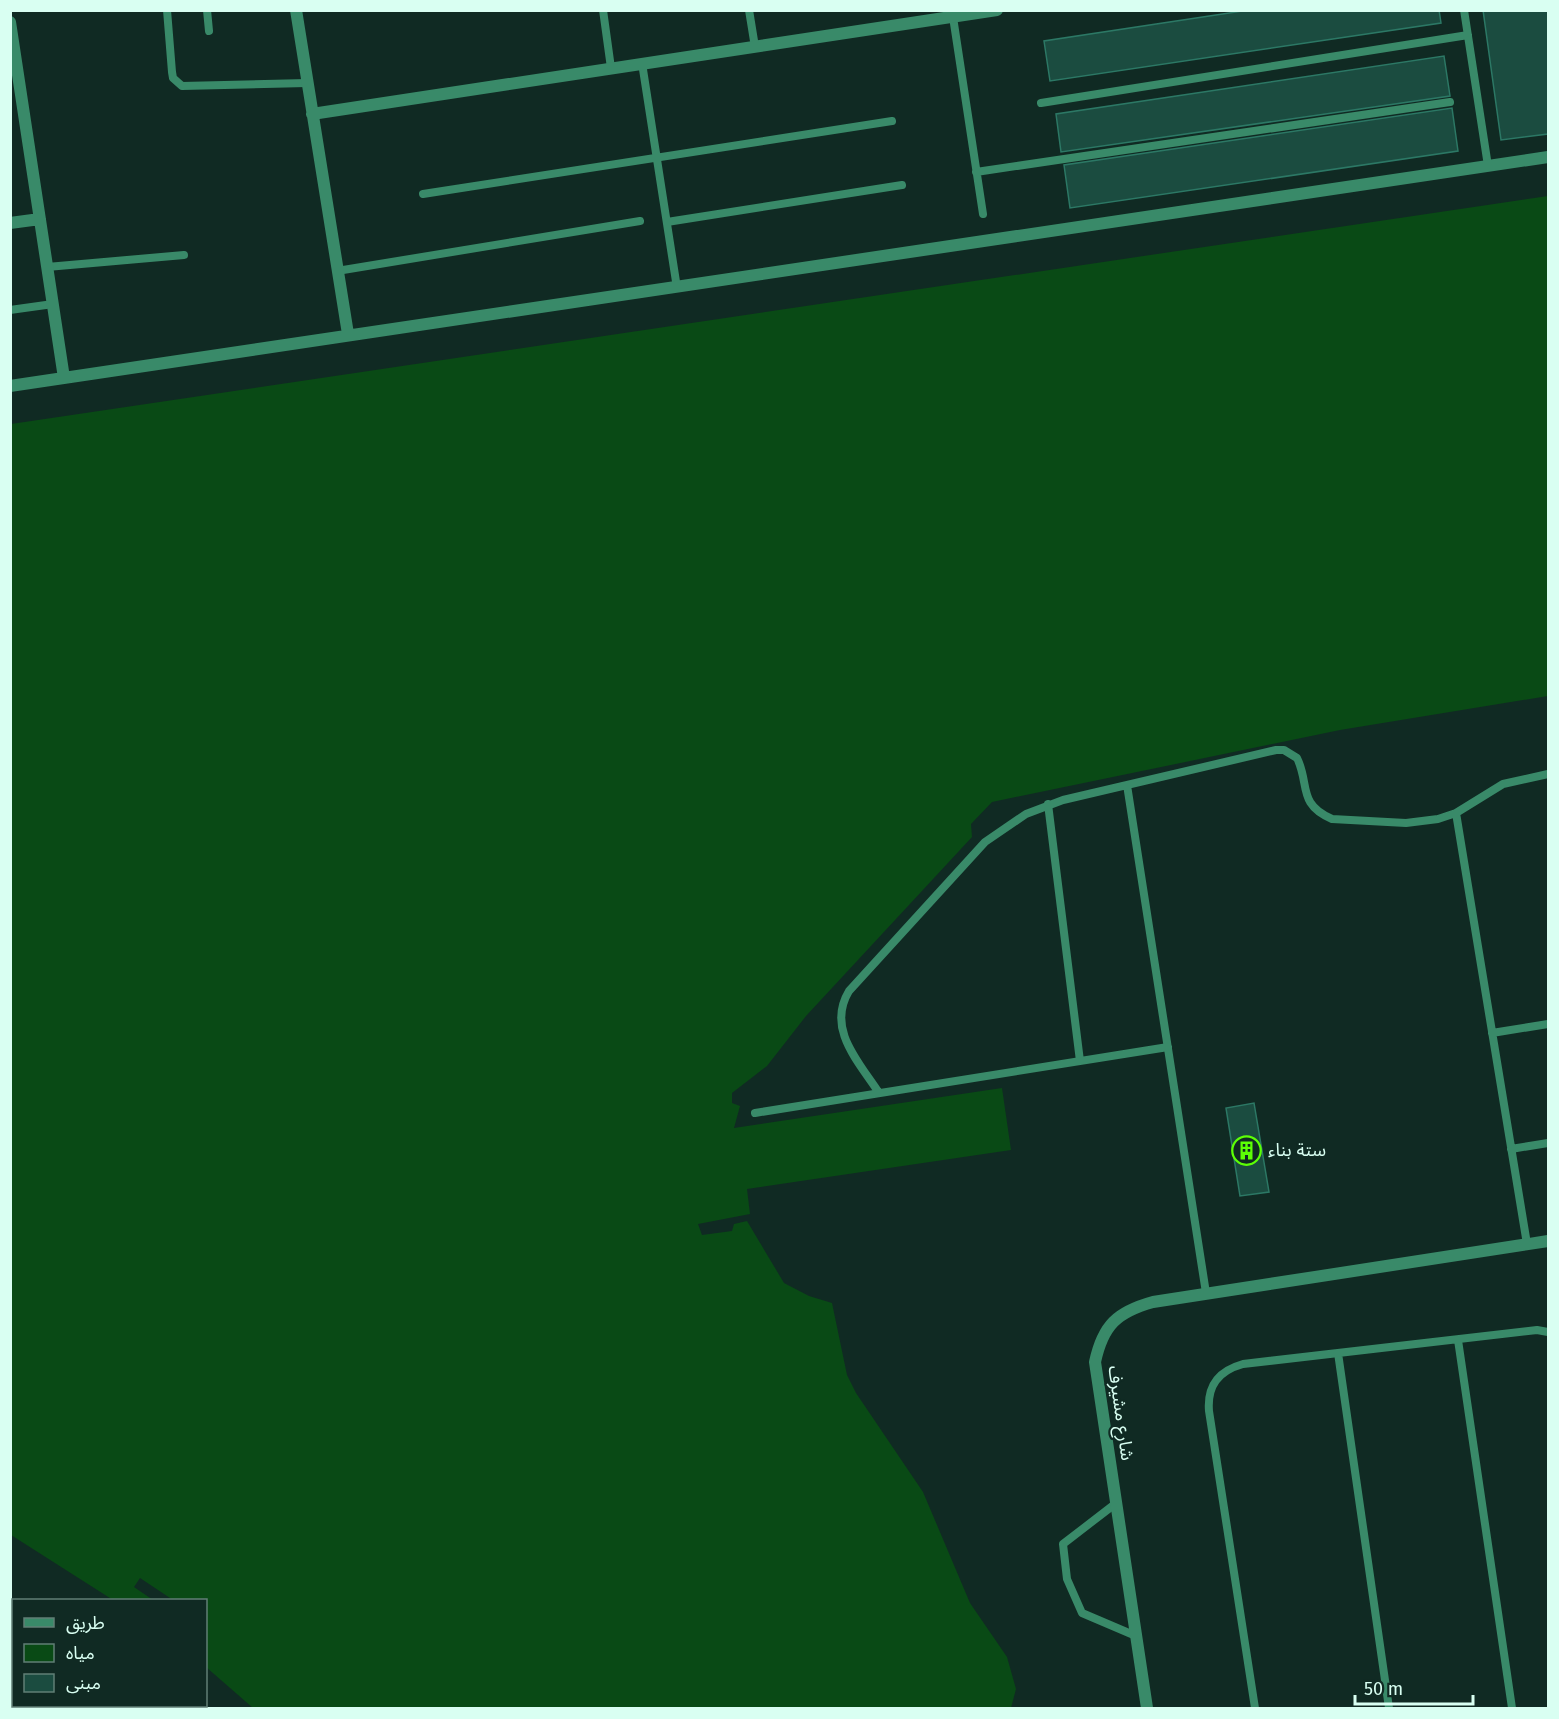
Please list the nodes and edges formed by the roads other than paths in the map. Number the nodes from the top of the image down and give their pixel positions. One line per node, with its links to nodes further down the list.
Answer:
1 (168, 10): 17 (lane)
2 (207, 10): 12 (lane)
3 (296, 10): 17 (street)
4 (603, 10): 16 (lane)
5 (749, 10): 14 (lane)
6 (997, 10): 8 (street)
7 (1464, 10): 13 (lane)
8 (968, 13): 10 (street)
9 (936, 15): 10 (street); 14 (street)
10 (953, 17): 25 (lane)
11 (10, 22): 29 (street)
12 (209, 31)
13 (1468, 35): 19 (lane); 24 (lane)
14 (755, 47): 15 (street)
15 (642, 63): 16 (street); 23 (lane)
16 (611, 68): 20 (street)
17 (307, 83): 20 (street)
18 (1450, 102): 25 (lane)
19 (1041, 103)
20 (312, 114): 35 (street)
21 (892, 121): 23 (lane)
22 (1548, 157): 24 (street)
23 (657, 158): 27 (lane); 31 (lane)
24 (1488, 166): 36 (street)
25 (976, 172): 28 (lane)
26 (902, 185): 31 (lane)
27 (423, 194)
28 (983, 214)
29 (40, 219): 32 (street); 34 (street)
30 (640, 221): 35 (lane)
31 (667, 222): 36 (lane)
32 (10, 223)
33 (184, 255): 34 (lane)
34 (47, 267): 37 (street)
35 (337, 271): 39 (street)
36 (676, 288): 39 (street)
37 (53, 304): 38 (lane); 40 (street)
38 (10, 310)
39 (348, 334): 40 (street)
40 (64, 378): 41 (street)
41 (10, 386)
42 (1548, 774): 45 (lane)
43 (1127, 785): 44 (lane); 45 (lane); 48 (lane)
44 (1048, 804): 49 (lane); 50 (lane)
45 (1456, 813): 47 (lane)
46 (1548, 1024): 47 (lane)
47 (1492, 1033): 53 (lane)
48 (1168, 1047): 49 (lane); 56 (lane)
49 (1080, 1061): 50 (lane)
50 (879, 1093): 51 (lane)
51 (755, 1113)
52 (1548, 1143): 53 (lane)
53 (1511, 1149): 55 (lane)
54 (1548, 1241): 55 (street, شارع مشيرف)
55 (1527, 1244): 56 (street, شارع مشيرف)
56 (1206, 1293): 60 (street, شارع مشيرف)
57 (1548, 1332): 58 (lane)
58 (1458, 1340): 59 (lane); 65 (lane)
59 (1338, 1353): 63 (lane); 64 (lane)
60 (1115, 1504): 61 (street, شارع مشيرف); 61 (lane)
61 (1136, 1636): 62 (street, شارع مشيرف)
62 (1147, 1708)
63 (1255, 1708)
64 (1389, 1708)
65 (1512, 1708)

